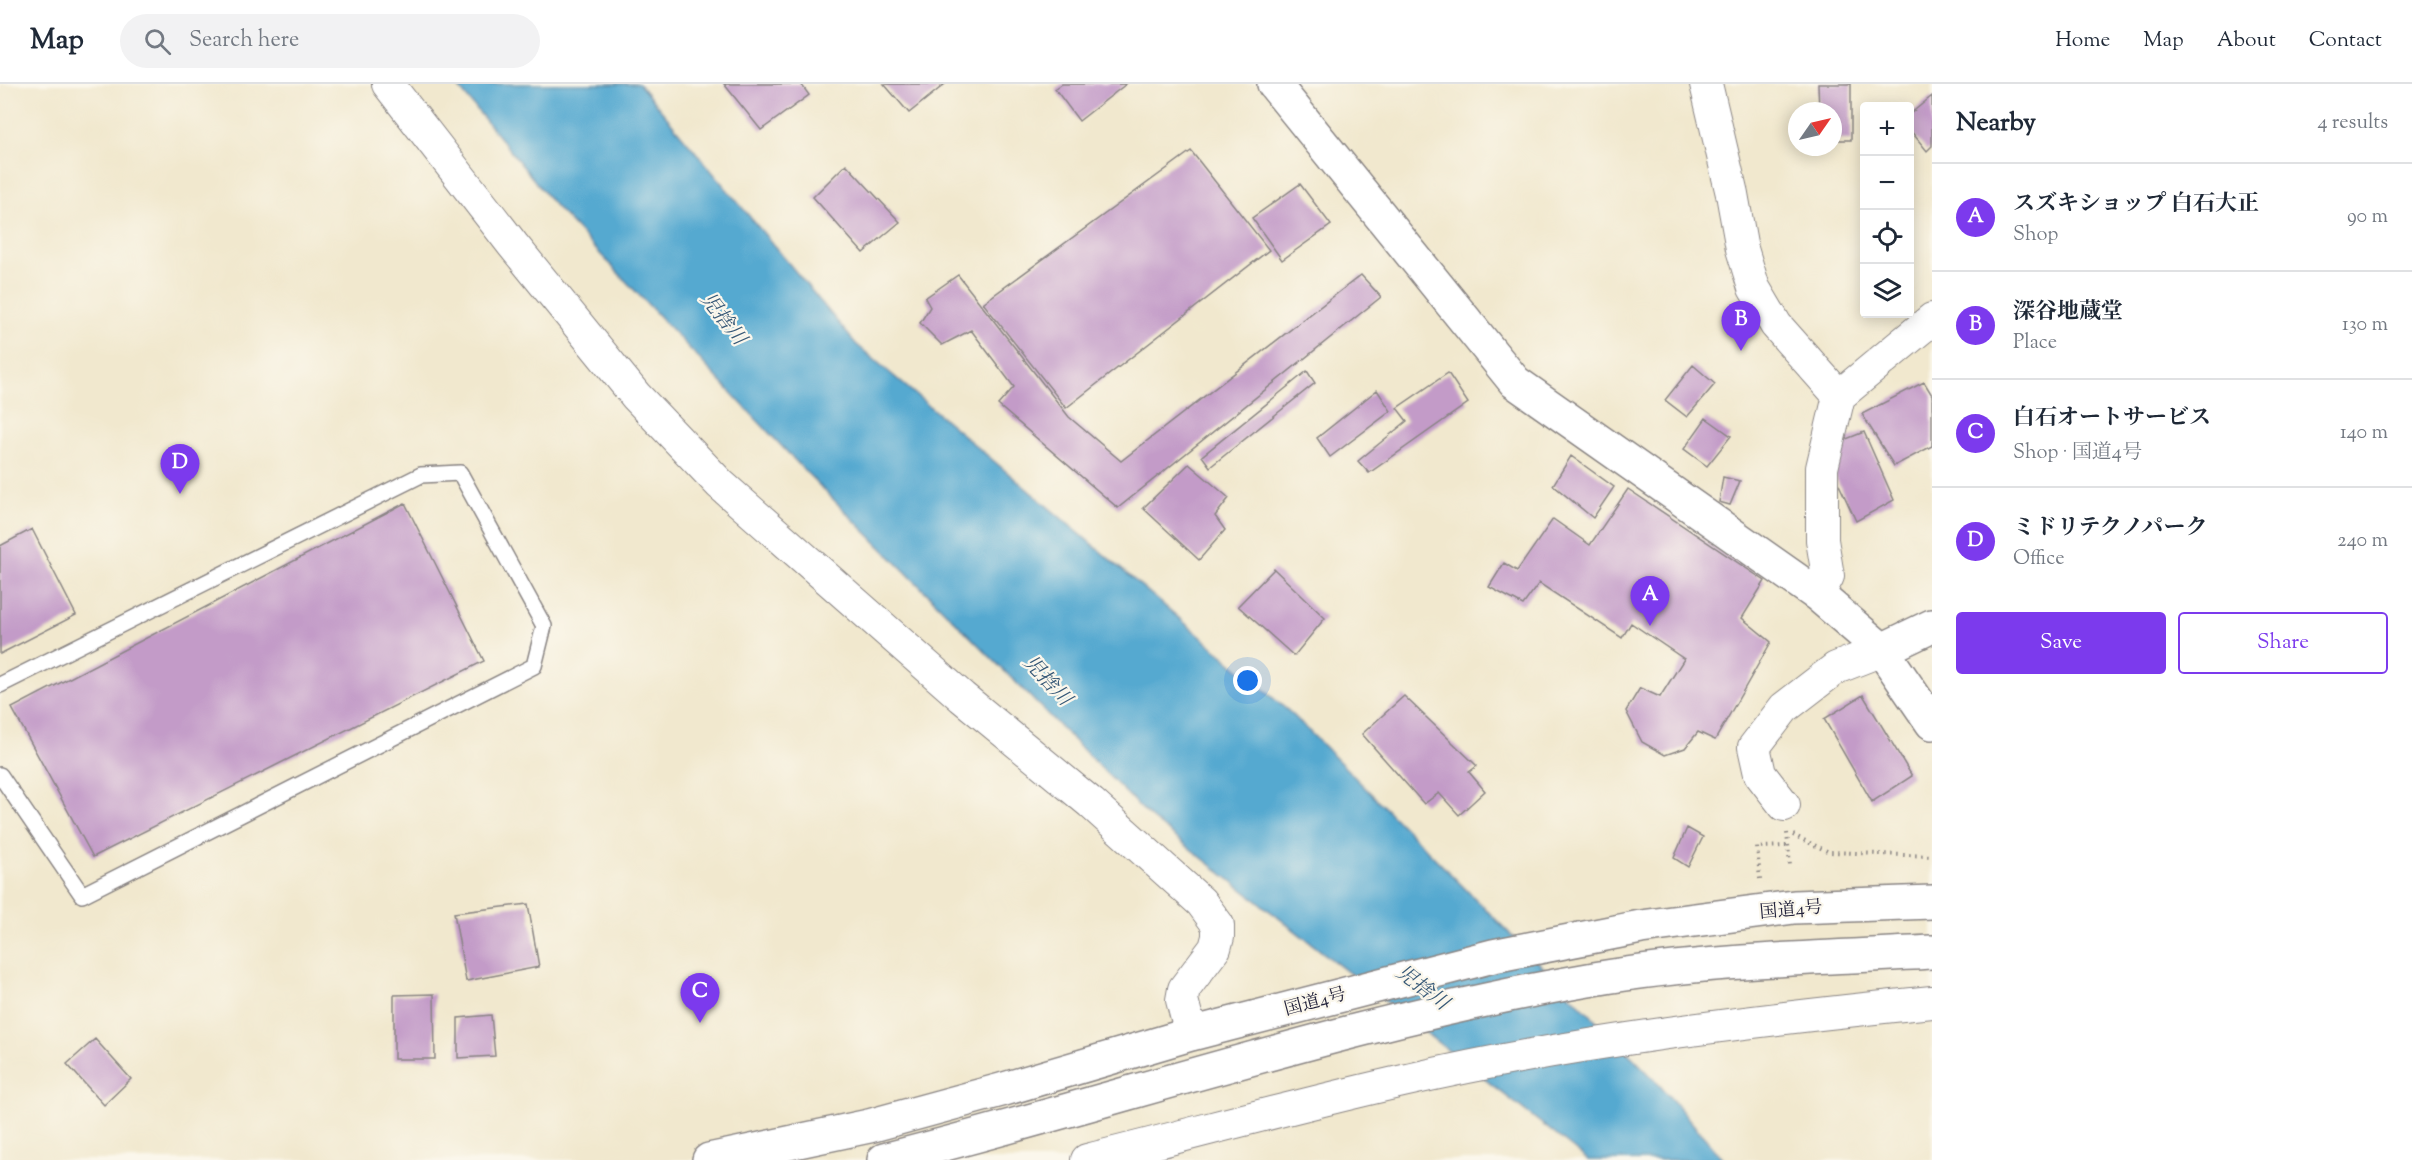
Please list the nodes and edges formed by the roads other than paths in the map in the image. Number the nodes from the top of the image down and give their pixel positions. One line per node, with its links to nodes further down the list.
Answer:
1 (388, 84): 16 (street)
2 (1274, 84): 6 (main road)
3 (1706, 84): 5 (street)
4 (1932, 319): 5 (street)
5 (1839, 396): 6 (street)
6 (1818, 595): 8 (main road)
7 (1932, 626): 8 (main road)
8 (1882, 650): 10 (main road); 12 (street)
9 (0, 685): 11 (lane)
10 (1932, 723)
11 (0, 775)
12 (1785, 819)
13 (1932, 902): 16 (main road, 国道4号)
14 (1932, 952): 18 (main road)
15 (1932, 1002): 19 (street)
16 (1191, 1034): 17 (main road, 国道4号)
17 (709, 1160)
18 (884, 1160)
19 (1087, 1160)

